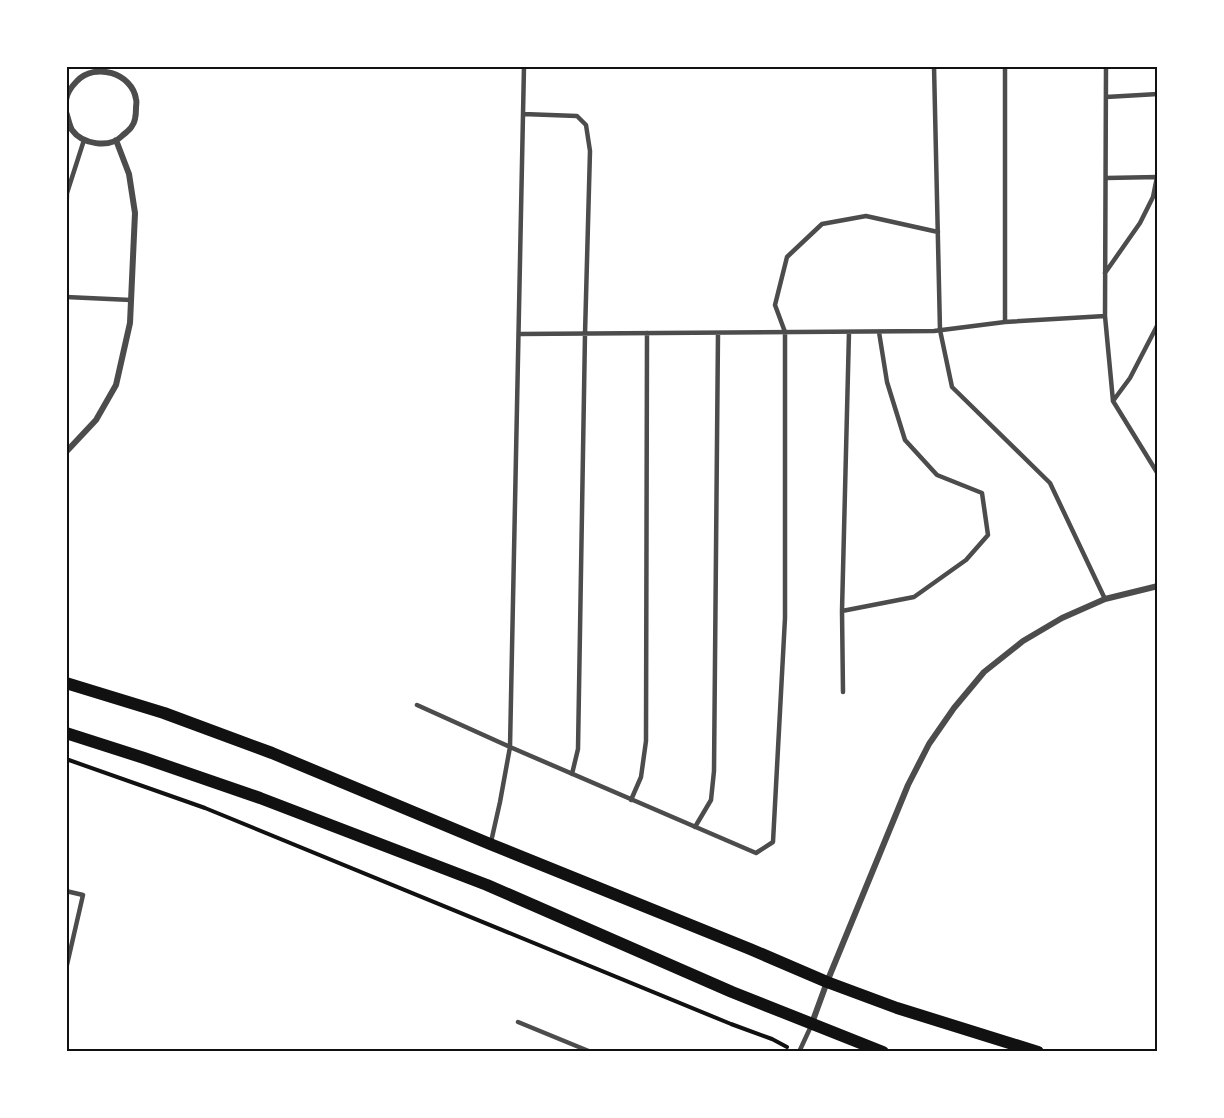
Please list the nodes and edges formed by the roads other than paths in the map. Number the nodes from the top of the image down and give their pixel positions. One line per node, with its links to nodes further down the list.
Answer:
1 (524, 66): 9 (lane)
2 (934, 66): 15 (lane)
3 (1005, 66): 20 (lane)
4 (1106, 66): 6 (lane)
5 (1158, 94): 6 (lane)
6 (1106, 96): 13 (lane)
7 (66, 100): 11 (street)
8 (66, 112): 10 (street)
9 (523, 114): 28 (lane); 29 (lane)
10 (84, 140): 11 (street); 14 (lane)
11 (116, 140): 18 (street)
12 (1157, 177): 13 (lane); 16 (lane)
13 (1106, 178): 16 (lane)
14 (66, 228)
15 (938, 232): 22 (lane); 23 (lane)
16 (1105, 273): 19 (lane)
17 (66, 297): 18 (lane)
18 (131, 300): 31 (street)
19 (1105, 316): 20 (lane); 30 (lane)
20 (1005, 322): 22 (lane)
21 (1158, 324): 30 (lane)
22 (940, 330): 25 (lane); 34 (lane)
23 (785, 332): 24 (lane); 27 (lane); 43 (lane)
24 (849, 332): 25 (lane); 35 (lane)
25 (879, 332): 35 (lane)
26 (647, 333): 27 (lane); 29 (lane); 42 (lane)
27 (718, 333): 43 (lane)
28 (519, 334): 29 (lane); 40 (lane)
29 (585, 334): 41 (lane)
30 (1113, 401): 32 (lane)
31 (66, 452)
32 (1158, 474)
33 (1158, 586): 34 (street)
34 (1105, 599): 47 (street)
35 (842, 611): 37 (lane)
36 (66, 683): 44 (main road)
37 (843, 692)
38 (417, 705): 40 (lane)
39 (66, 733): 49 (main road)
40 (510, 747): 41 (lane); 44 (lane)
41 (572, 774): 42 (lane)
42 (631, 800): 43 (lane)
43 (695, 827)
44 (490, 844): 47 (main road)
45 (66, 891): 46 (lane)
46 (66, 969)
47 (827, 982): 49 (street); 53 (main road)
48 (518, 1022): 50 (lane)
49 (812, 1024): 51 (lane); 52 (main road)
50 (591, 1052)
51 (800, 1052)
52 (883, 1052)
53 (1038, 1052)

